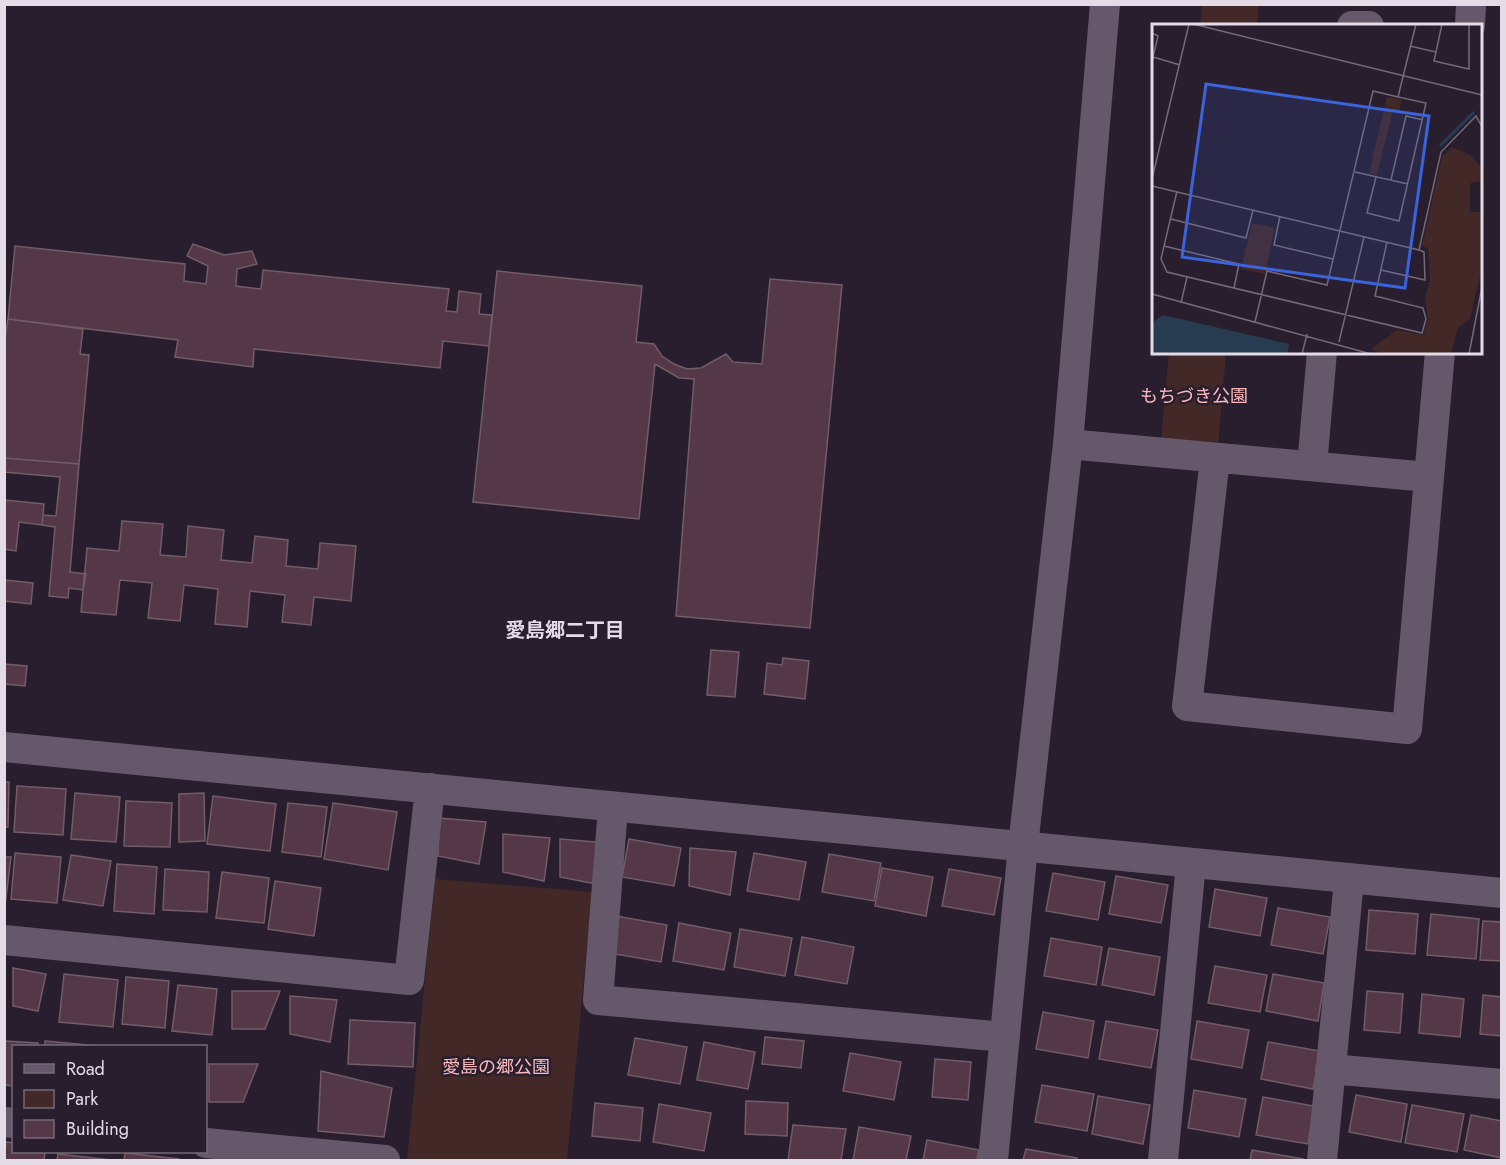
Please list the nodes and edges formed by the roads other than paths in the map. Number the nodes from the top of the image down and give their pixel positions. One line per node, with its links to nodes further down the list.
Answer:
1 (1105, 4): 6 (street)
2 (1471, 4): 3 (street)
3 (1470, 24)
4 (1322, 354): 8 (street)
5 (1440, 354): 9 (street)
6 (1068, 444): 7 (street); 13 (street)
7 (1215, 458): 8 (street); 9 (street)
8 (1312, 466): 9 (street)
9 (1428, 477)
10 (4, 747): 11 (street)
11 (430, 788): 12 (street); 17 (street)
12 (614, 808): 13 (street); 18 (street)
13 (1023, 846): 14 (street); 18 (street)
14 (1191, 864): 15 (street); 24 (street)
15 (1349, 880): 16 (street); 19 (street)
16 (1502, 893)
17 (4, 940)
18 (1005, 1037): 23 (street)
19 (1330, 1069): 20 (street); 25 (street)
20 (1502, 1084)
21 (207, 1143): 22 (street)
22 (385, 1161)
23 (993, 1161)
24 (1163, 1161)
25 (1323, 1161)

